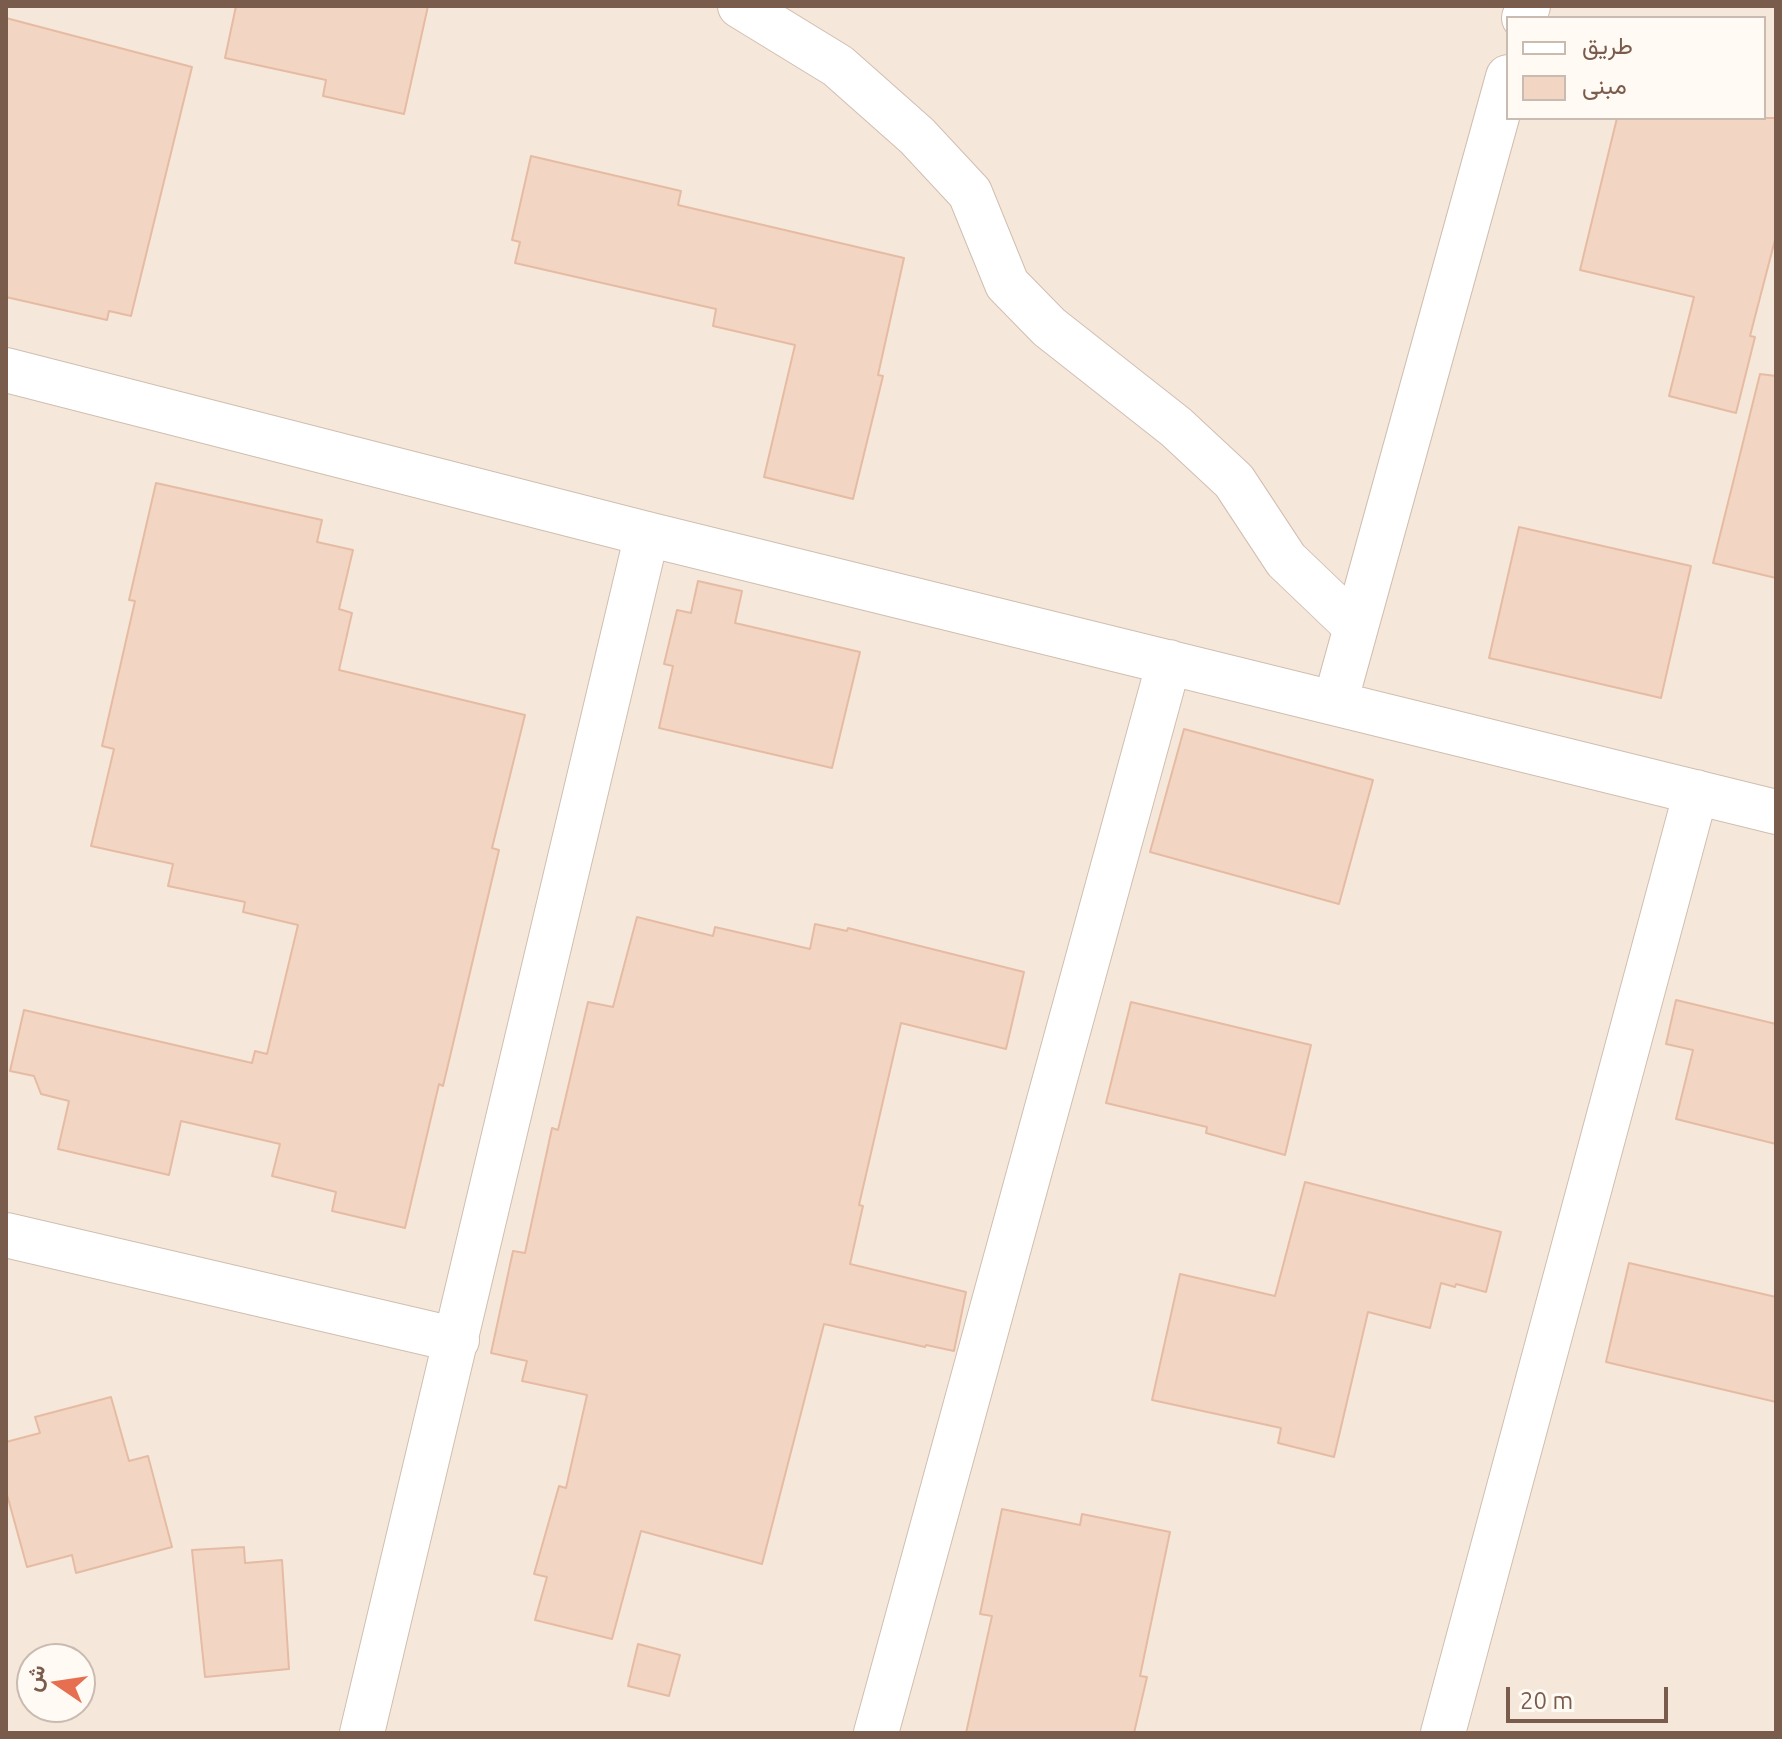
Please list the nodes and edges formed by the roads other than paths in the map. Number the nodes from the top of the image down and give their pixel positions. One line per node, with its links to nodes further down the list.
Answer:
1 (740, 6): 5 (street)
2 (1506, 84): 5 (street)
3 (6, 370): 4 (street)
4 (647, 534): 6 (street); 11 (street)
5 (1355, 626): 7 (street)
6 (1169, 662): 7 (street); 13 (street)
7 (1335, 703): 8 (street)
8 (1696, 792): 9 (street); 14 (street)
9 (1776, 812)
10 (6, 1235): 11 (street)
11 (457, 1340): 12 (street)
12 (362, 1733)
13 (876, 1733)
14 (1443, 1733)

